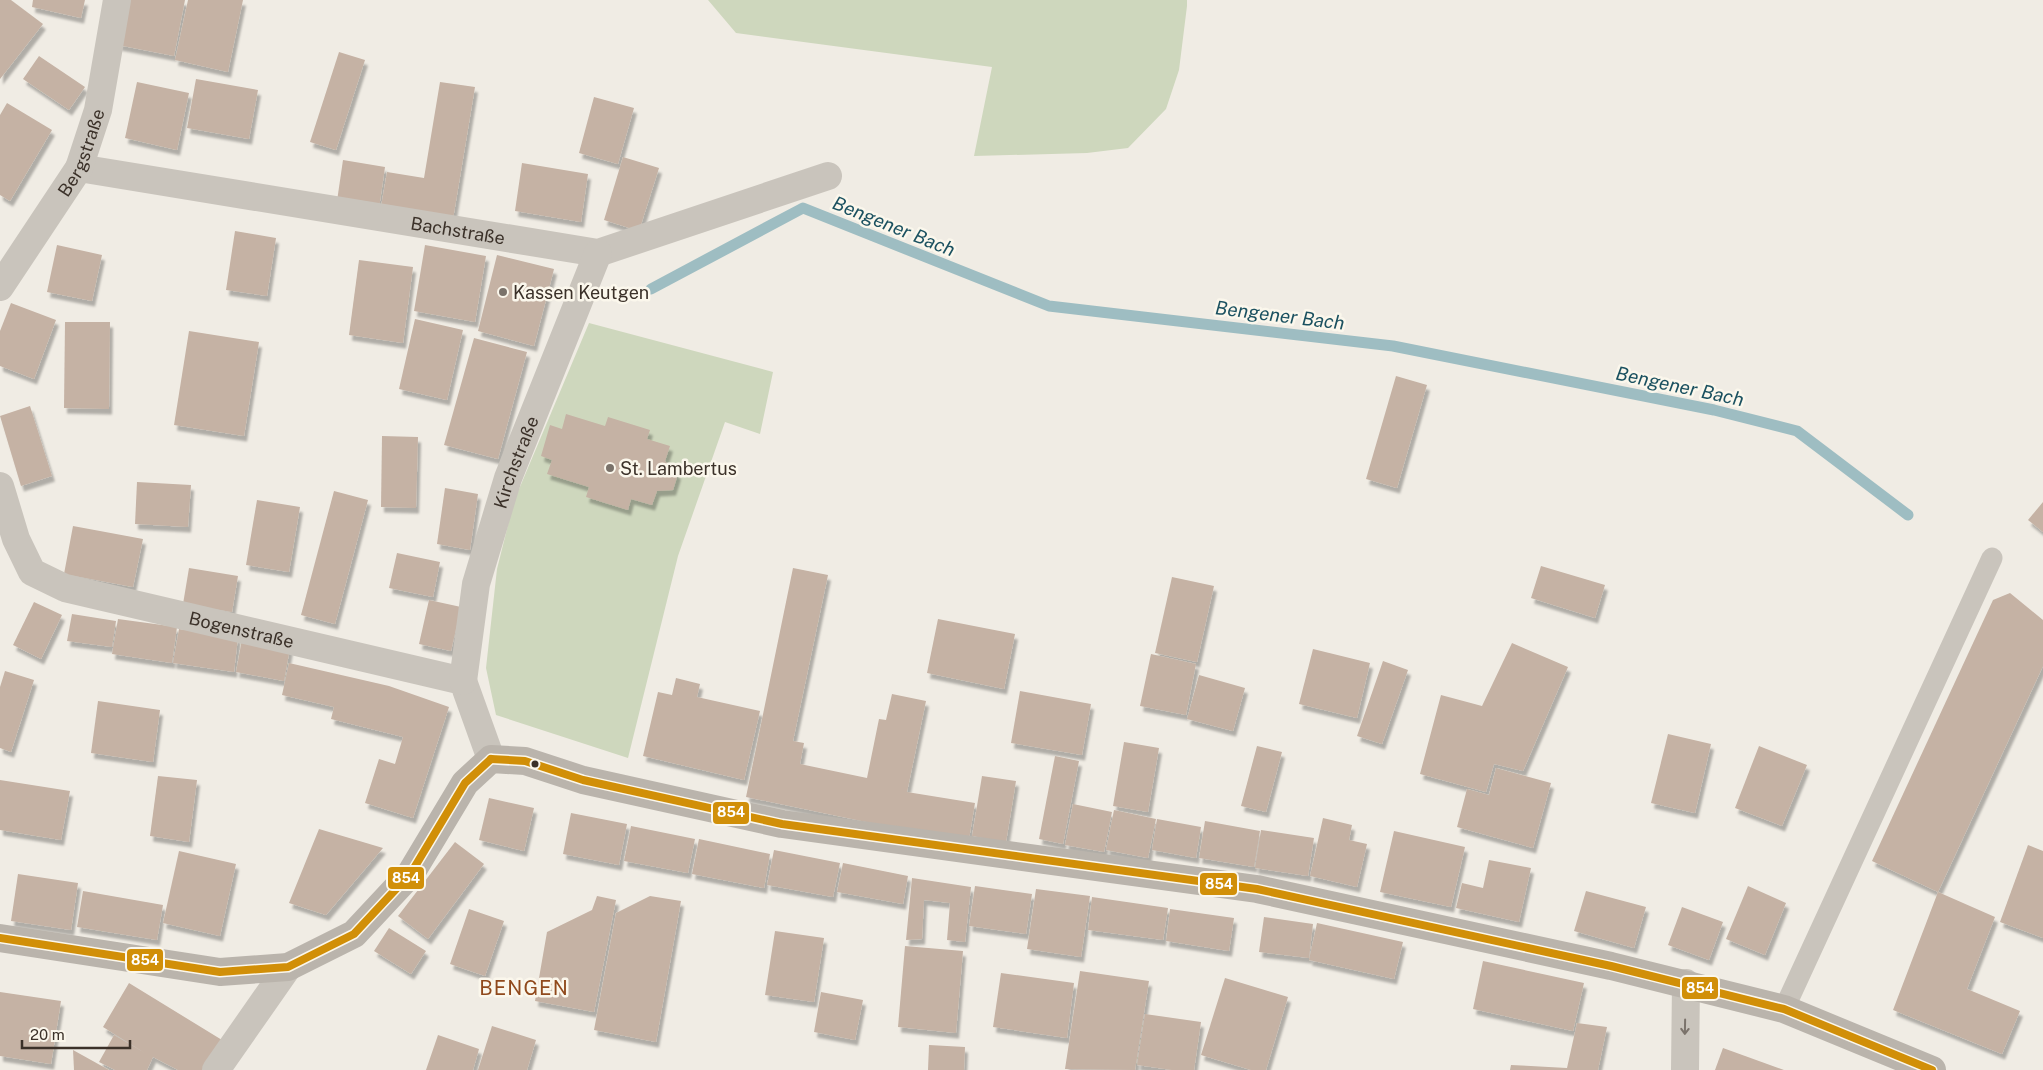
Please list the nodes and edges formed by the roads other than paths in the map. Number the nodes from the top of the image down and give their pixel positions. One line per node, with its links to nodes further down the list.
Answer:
1 (117, 0): 2 (street, Bergstraße)
2 (79, 168): 4 (street, Bachstraße); 5 (street, Bergstraße)
3 (828, 176): 4 (street, Bachstraße)
4 (598, 253): 8 (street, Kirchstraße)
5 (0, 287)
6 (0, 486): 8 (street, Bogenstraße)
7 (1992, 558): 13 (lane)
8 (463, 681): 9 (street)
9 (491, 759): 11 (street); 12 (street)
10 (0, 938): 11 (street)
11 (288, 967): 14 (street)
12 (1686, 983): 13 (street); 15 (street, one-way to 15)
13 (1784, 1009): 16 (street)
14 (216, 1070)
15 (1685, 1070)
16 (1932, 1070)

